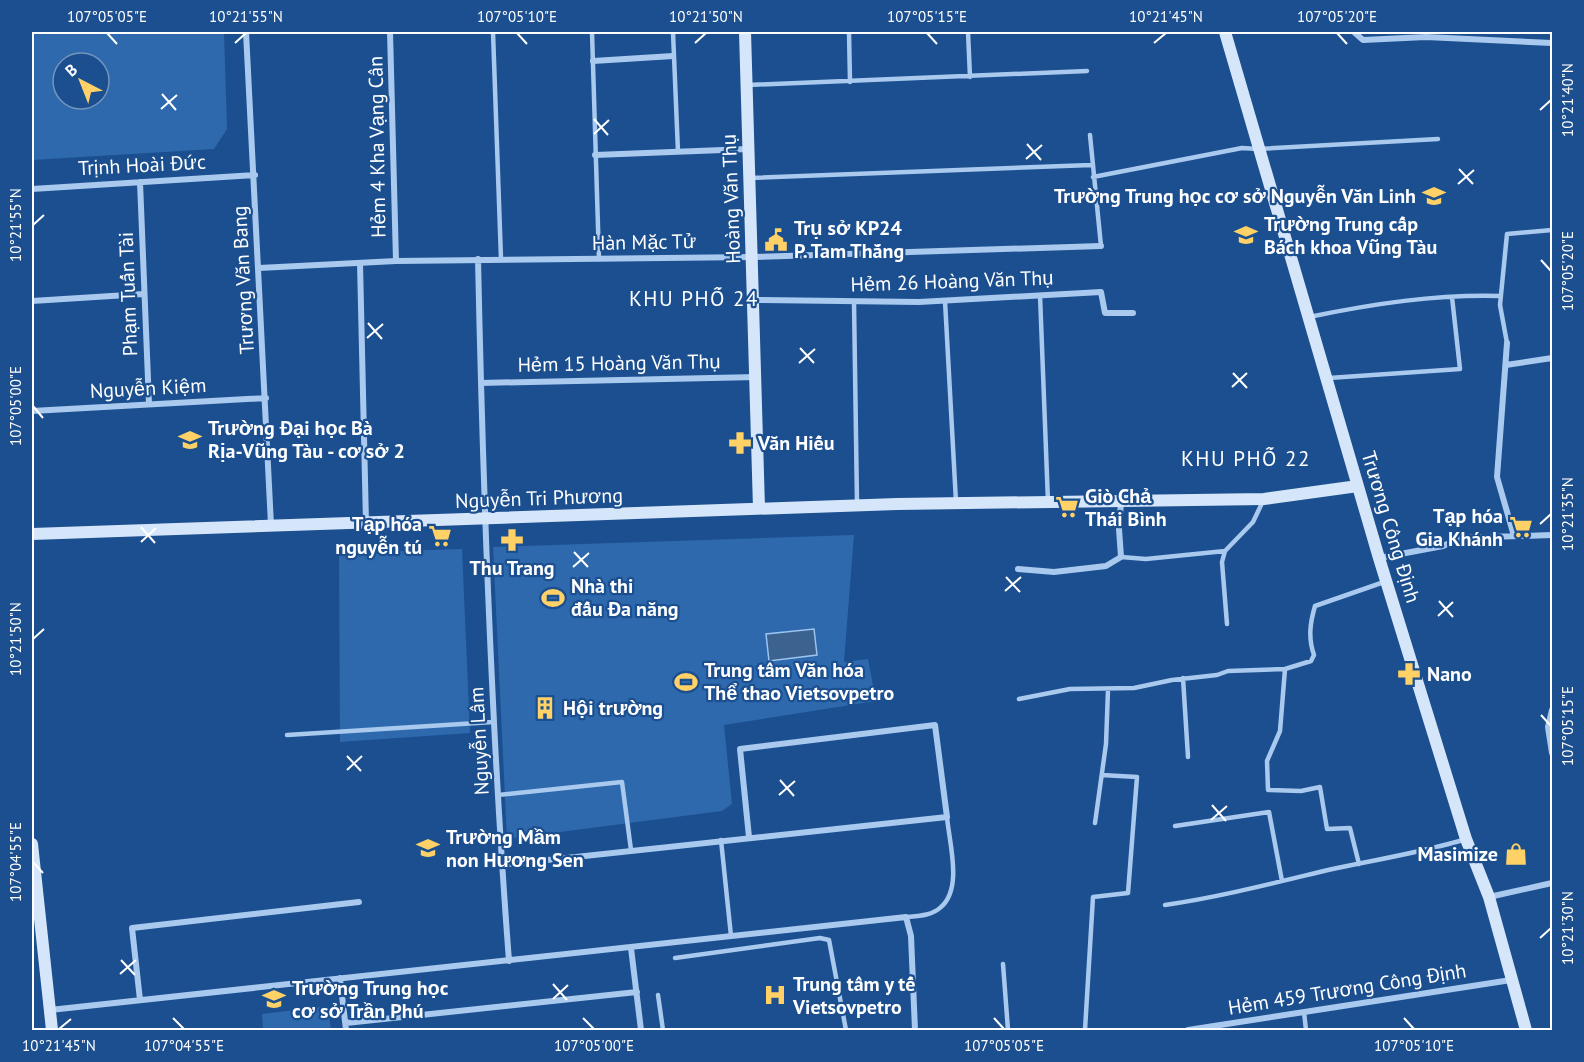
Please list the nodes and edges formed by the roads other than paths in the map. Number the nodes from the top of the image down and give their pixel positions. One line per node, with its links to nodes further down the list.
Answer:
1 (246, 32): 25 (street, Trương Văn Bang)
2 (390, 32): 36 (street, Hẻm 4 Kha Vạng Cân)
3 (493, 32): 33 (lane)
4 (592, 32): 13 (lane)
5 (673, 32): 12 (lane)
6 (745, 32): 17 (street, Hoàng Văn Thụ)
7 (849, 32): 16 (lane)
8 (968, 32): 15 (lane)
9 (1226, 32): 21 (street, Trương Công Định)
10 (1354, 32): 11 (street)
11 (1552, 44)
12 (673, 56): 13 (street); 22 (lane)
13 (593, 61): 23 (lane)
14 (1087, 71): 15 (lane)
15 (970, 76): 17 (lane)
16 (850, 82)
17 (747, 85): 20 (street, Hoàng Văn Thụ)
18 (1090, 135): 24 (lane)
19 (1438, 139): 21 (lane)
20 (749, 149): 22 (street); 27 (street, Hoàng Văn Thụ)
21 (1258, 149): 26 (lane); 48 (street, Trương Công Định)
22 (678, 152): 23 (street)
23 (596, 156): 34 (lane)
24 (1091, 165): 26 (lane); 27 (lane)
25 (255, 175): 28 (street, Trịnh Hoài Đức); 38 (street, Trương Văn Bang)
26 (1093, 177): 31 (lane)
27 (750, 178): 32 (street, Hoàng Văn Thụ)
28 (140, 182): 29 (street, Trịnh Hoài Đức); 39 (street, Phạm Tuấn Tài)
29 (32, 189)
30 (1552, 230): 41 (lane)
31 (1101, 246): 32 (street, Hàn Mặc Tử)
32 (753, 257): 34 (street, Hàn Mặc Tử); 43 (street, Hoàng Văn Thụ)
33 (501, 259): 34 (street, Hàn Mặc Tử); 35 (street, Hàn Mặc Tử)
34 (599, 259)
35 (478, 260): 36 (street, Hàn Mặc Tử); 54 (street, Nguyễn Lâm)
36 (396, 261): 37 (street, Hàn Mặc Tử)
37 (360, 263): 38 (street, Hàn Mặc Tử); 66 (street)
38 (259, 268): 55 (street, Trương Văn Bang)
39 (143, 294): 44 (street); 56 (street, Phạm Tuấn Tài)
40 (1040, 295): 45 (street, Hẻm 26 Hoàng Văn Thụ); 47 (street, Hẻm 26 Hoàng Văn Thụ); 61 (lane)
41 (1501, 296): 42 (lane); 49 (lane)
42 (1452, 297): 48 (lane); 53 (lane)
43 (754, 300): 46 (street, Hẻm 26 Hoàng Văn Thụ); 52 (street, Hoàng Văn Thụ)
44 (32, 301)
45 (945, 301): 46 (street, Hẻm 26 Hoàng Văn Thụ); 60 (lane)
46 (854, 302): 63 (lane)
47 (1133, 312)
48 (1309, 317): 53 (street, Trương Công Định)
49 (1507, 343): 51 (street)
50 (1552, 358): 51 (street)
51 (1506, 365): 69 (street)
52 (757, 377): 54 (street, Hẻm 15 Hoàng Văn Thụ); 64 (street, Hoàng Văn Thụ)
53 (1326, 378): 58 (street, Trương Công Định)
54 (481, 383): 65 (street, Nguyễn Lâm)
55 (266, 398): 56 (street, Nguyễn Kiệm); 67 (street, Trương Văn Bang)
56 (149, 404): 57 (street, Nguyễn Kiệm)
57 (32, 411)
58 (1358, 486): 59 (street, Nguyễn Tri Phương); 73 (street, Trương Công Định)
59 (1264, 499): 62 (street, Nguyễn Tri Phương); 71 (lane)
60 (957, 502): 61 (street, Nguyễn Tri Phương); 63 (street, Nguyễn Tri Phương)
61 (1048, 502): 62 (street, Nguyễn Tri Phương)
62 (1121, 502): 72 (street)
63 (857, 506): 64 (street, Nguyễn Tri Phương)
64 (759, 508): 65 (street, Nguyễn Tri Phương)
65 (484, 520): 66 (street, Nguyễn Tri Phương); 82 (street, Nguyễn Lâm)
66 (366, 524): 67 (street, Nguyễn Tri Phương)
67 (271, 526): 68 (street, Nguyễn Tri Phương)
68 (32, 534)
69 (1514, 536): 70 (street); 73 (street)
70 (1552, 536)
71 (1226, 551): 72 (lane); 76 (lane)
72 (1121, 557): 74 (street)
73 (1379, 558): 75 (street, Trương Công Định)
74 (1018, 569)
75 (1386, 581): 77 (lane); 92 (street, Trương Công Định)
76 (1227, 624)
77 (1285, 669): 78 (lane); 97 (lane)
78 (1183, 678): 79 (lane); 85 (lane)
79 (1108, 690): 80 (lane); 86 (lane)
80 (1018, 699)
81 (1552, 710): 84 (street)
82 (493, 722): 83 (lane); 87 (street, Nguyễn Lâm)
83 (287, 735)
84 (1552, 753)
85 (1188, 757)
86 (1102, 776): 89 (lane); 123 (lane)
87 (498, 795): 95 (lane); 96 (street, Nguyễn Lâm)
88 (947, 817): 91 (street); 91 (street); 103 (lane)
89 (1095, 823)
90 (1175, 826): 98 (lane)
91 (749, 837): 93 (street)
92 (1466, 839): 97 (lane); 100 (street, Trương Công Định)
93 (721, 840): 95 (street); 104 (lane)
94 (32, 844): 114 (street)
95 (631, 850): 96 (street)
96 (501, 864): 107 (street, Nguyễn Lâm)
97 (1359, 864): 98 (lane)
98 (1282, 881): 102 (lane)
99 (1552, 883): 100 (street)
100 (1489, 897): 110 (street, Trương Công Định)
101 (359, 902): 113 (street)
102 (1165, 905)
103 (906, 917): 104 (street); 121 (street)
104 (731, 936): 105 (street)
105 (631, 948): 107 (street); 111 (street)
106 (675, 958): 120 (lane)
107 (508, 961): 109 (street)
108 (1003, 964): 122 (lane)
109 (340, 978): 113 (street); 116 (street)
110 (1511, 980): 115 (street, Hẻm 459 Trương Công Định); 126 (street, Trương Công Định)
111 (637, 992): 116 (street); 118 (street)
112 (658, 994): 119 (lane)
113 (140, 1000): 114 (street)
114 (50, 1010): 117 (street)
115 (1304, 1012): 124 (street, Hẻm 459 Trương Công Định); 125 (lane)
116 (346, 1027)
117 (52, 1030)
118 (641, 1030)
119 (663, 1030)
120 (846, 1030)
121 (915, 1030)
122 (1008, 1030)
123 (1085, 1030)
124 (1188, 1030)
125 (1306, 1030)
126 (1526, 1030)

